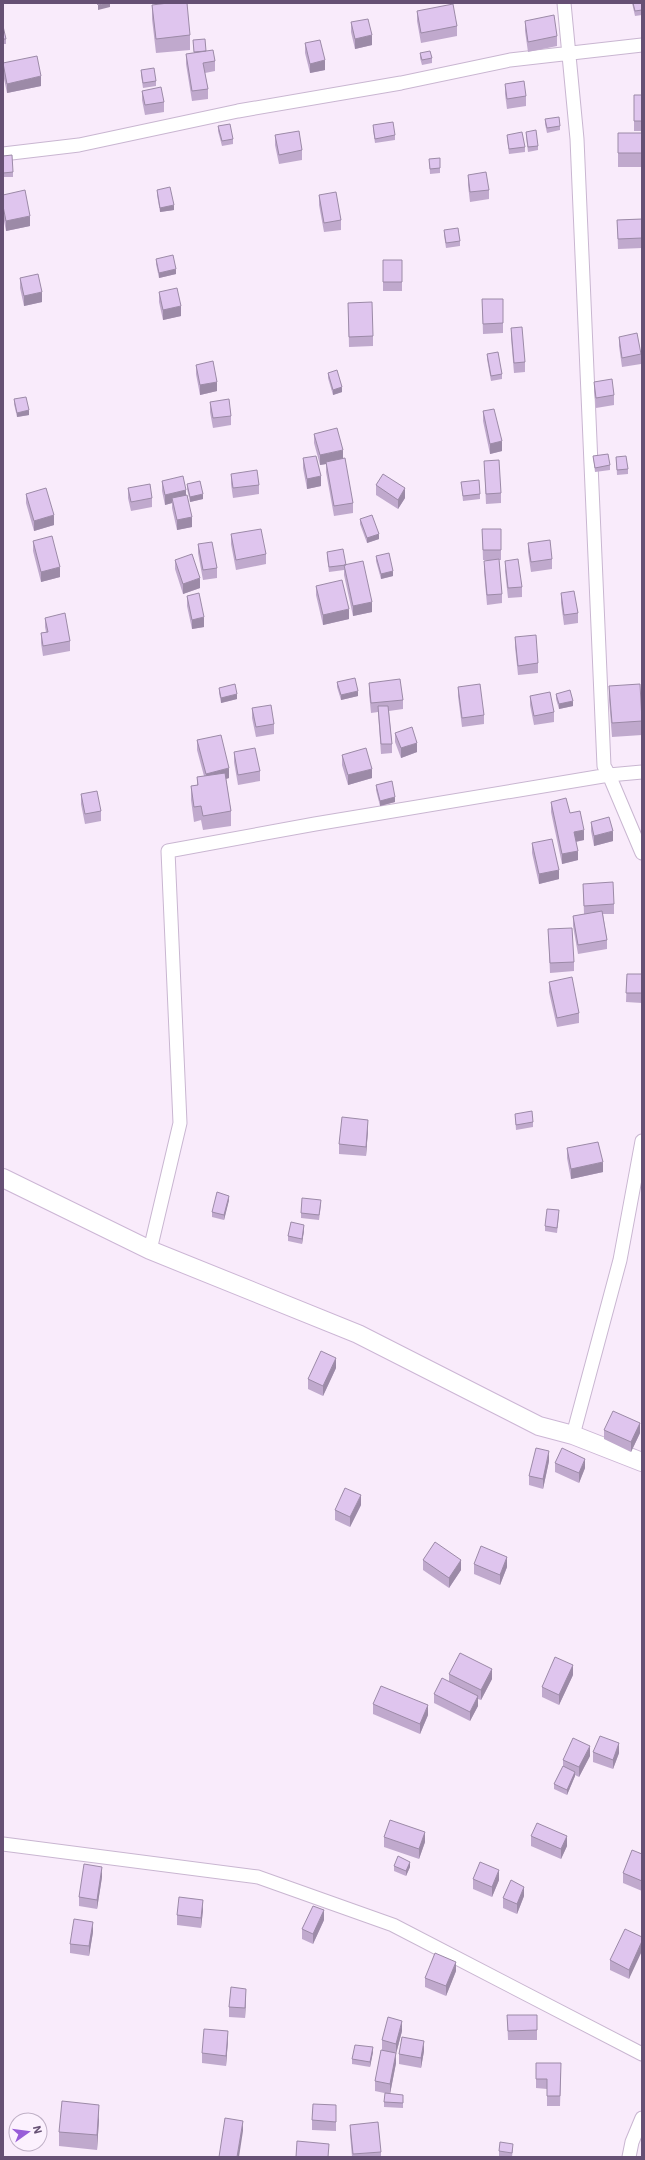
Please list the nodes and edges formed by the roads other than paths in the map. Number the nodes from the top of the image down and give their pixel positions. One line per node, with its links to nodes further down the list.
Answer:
1 (564, 3): 3 (street)
2 (642, 45): 3 (street)
3 (568, 53): 4 (street); 6 (street)
4 (3, 154)
5 (642, 772): 6 (street)
6 (610, 775): 7 (street); 10 (street)
7 (642, 853)
8 (642, 1141): 11 (street)
9 (3, 1178): 10 (street)
10 (150, 1250): 11 (street)
11 (573, 1435): 12 (street)
12 (642, 1462)
13 (3, 1844): 14 (street)
14 (642, 2054)
15 (642, 2118): 16 (street)
16 (629, 2157)

